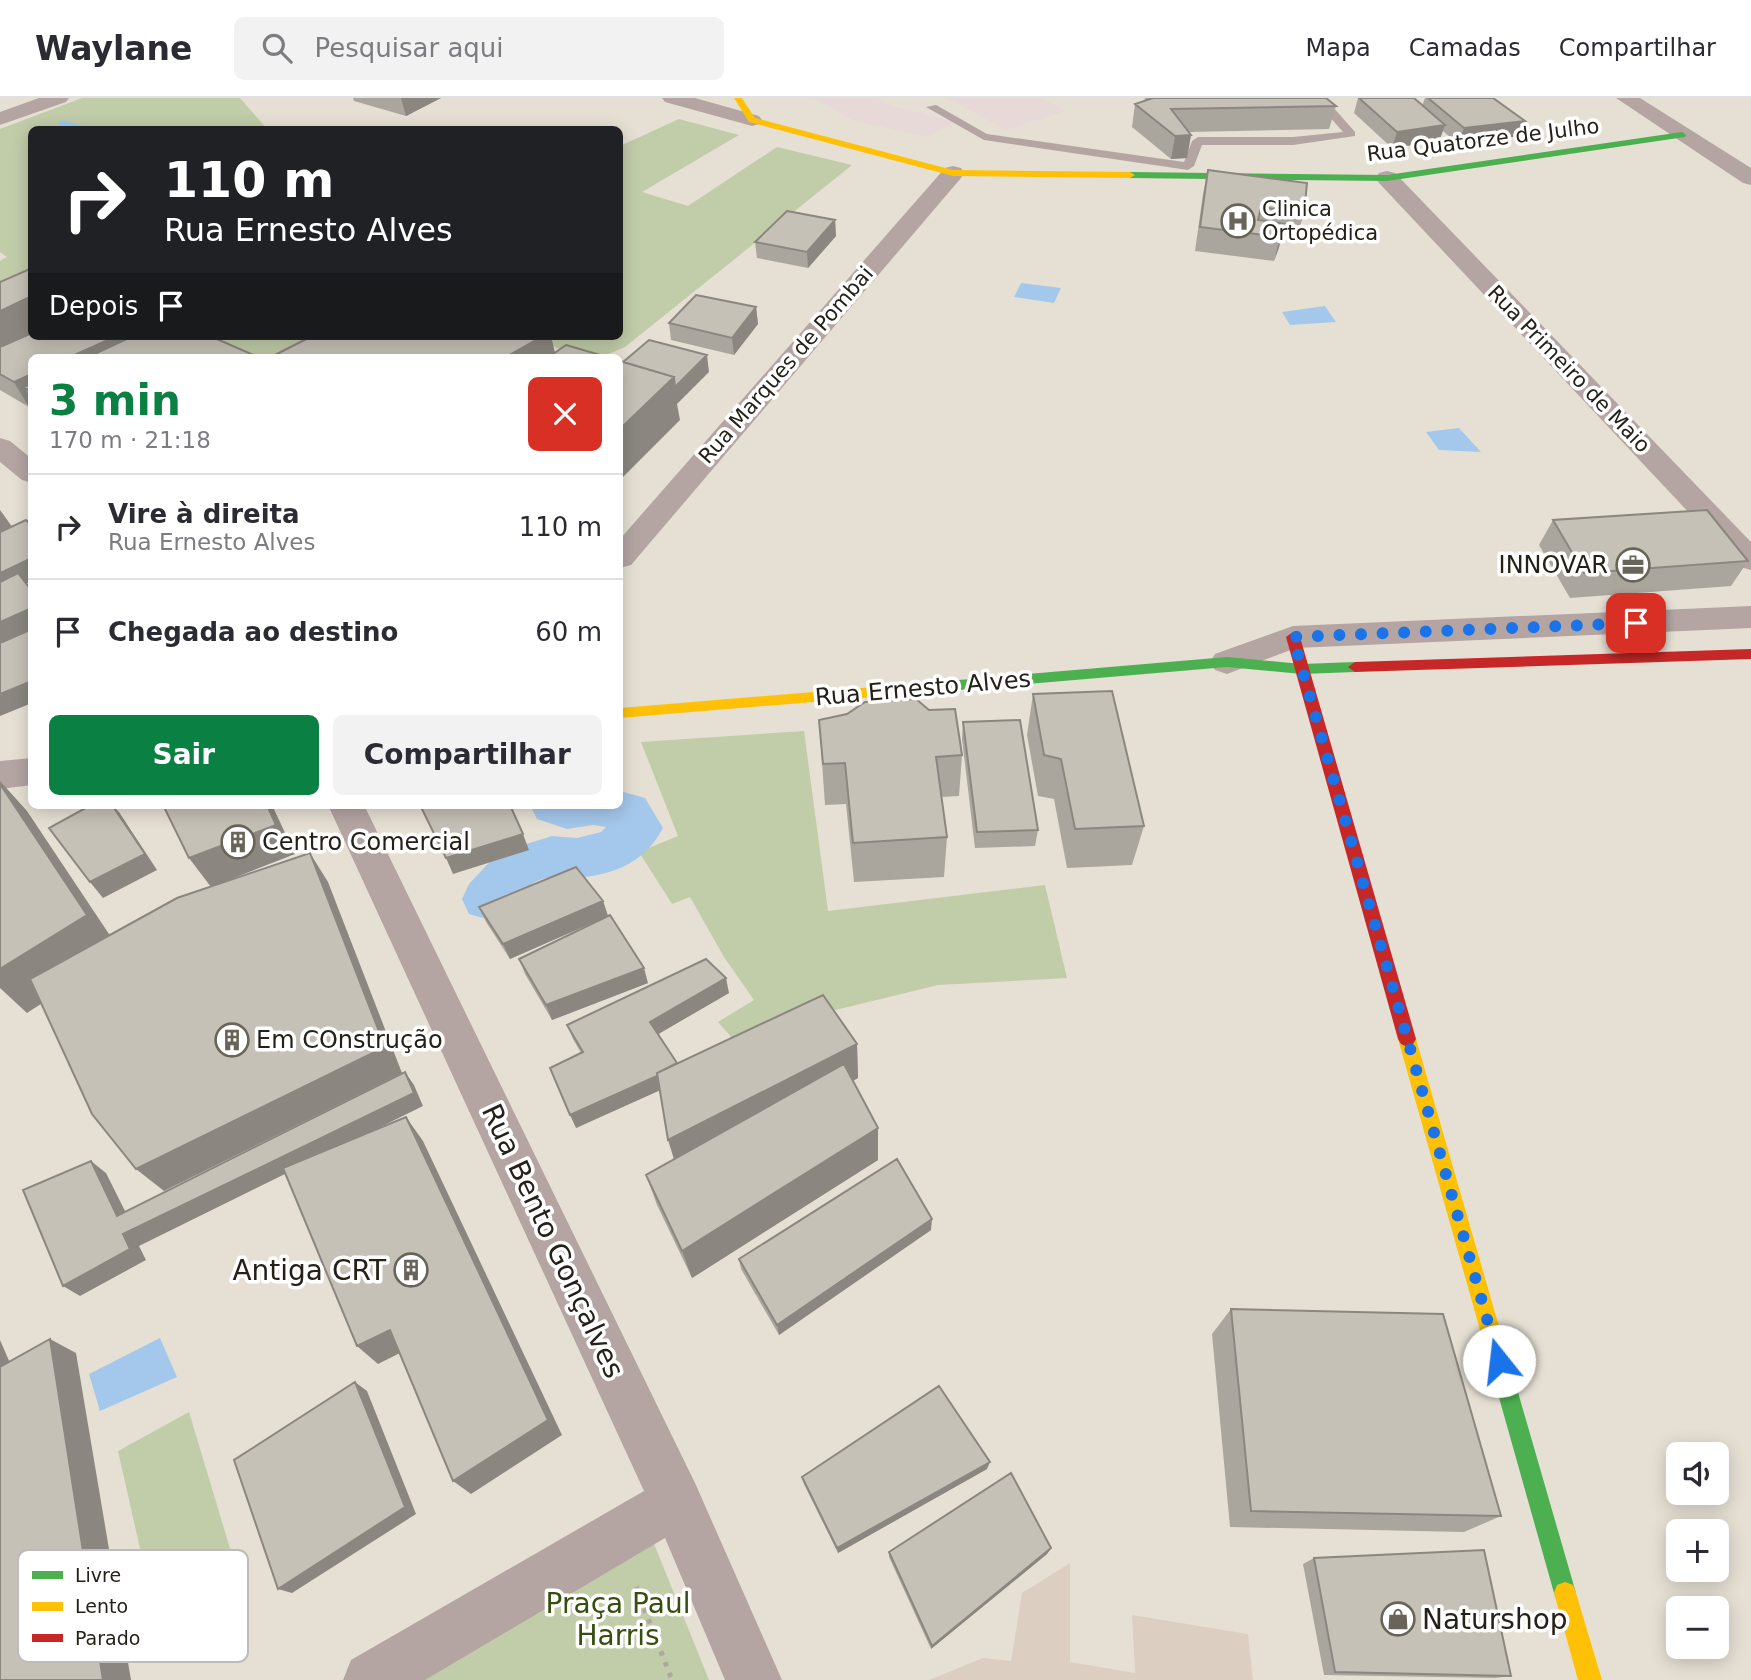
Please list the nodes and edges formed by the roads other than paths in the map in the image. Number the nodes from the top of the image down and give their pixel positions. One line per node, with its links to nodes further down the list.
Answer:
1 (59, 98): 7 (street)
2 (673, 98): 8 (street)
3 (738, 98): 8 (street)
4 (1319, 98): 10 (lane)
5 (1626, 98): 9 (street)
6 (932, 107): 10 (lane)
7 (0, 119)
8 (752, 120): 11 (street, Rua Quatorze de Julho)
9 (1682, 135): 12 (street, Rua Quatorze de Julho); 13 (street)
10 (1191, 171): 11 (street, Rua Quatorze de Julho); 12 (street, Rua Quatorze de Julho)
11 (953, 173): 16 (street, Rua Marques de Pombai)
12 (1387, 178): 17 (street, Rua Primeiro de Maio)
13 (1751, 178)
14 (0, 447): 15 (street)
15 (28, 471)
16 (623, 555)
17 (1751, 559)
18 (1751, 617): 19 (street, Rua Ernesto Alves)
19 (1447, 631): 20 (street, Rua Ernesto Alves); 23 (street)
20 (1293, 637): 22 (street, Rua Ernesto Alves); 24 (street)
21 (1751, 654): 23 (street, Rua Ernesto Alves)
22 (1227, 662): 24 (street, Rua Ernesto Alves); 25 (street, Rua Ernesto Alves)
23 (1464, 664): 24 (street, Rua Ernesto Alves)
24 (1302, 669): 32 (street)
25 (623, 713)
26 (28, 772): 27 (street)
27 (0, 775)
28 (348, 809): 29 (street, Rua Bento Gonçalves)
29 (676, 1502): 30 (street); 31 (street, Rua Bento Gonçalves)
30 (371, 1680)
31 (754, 1680)
32 (1590, 1680)

